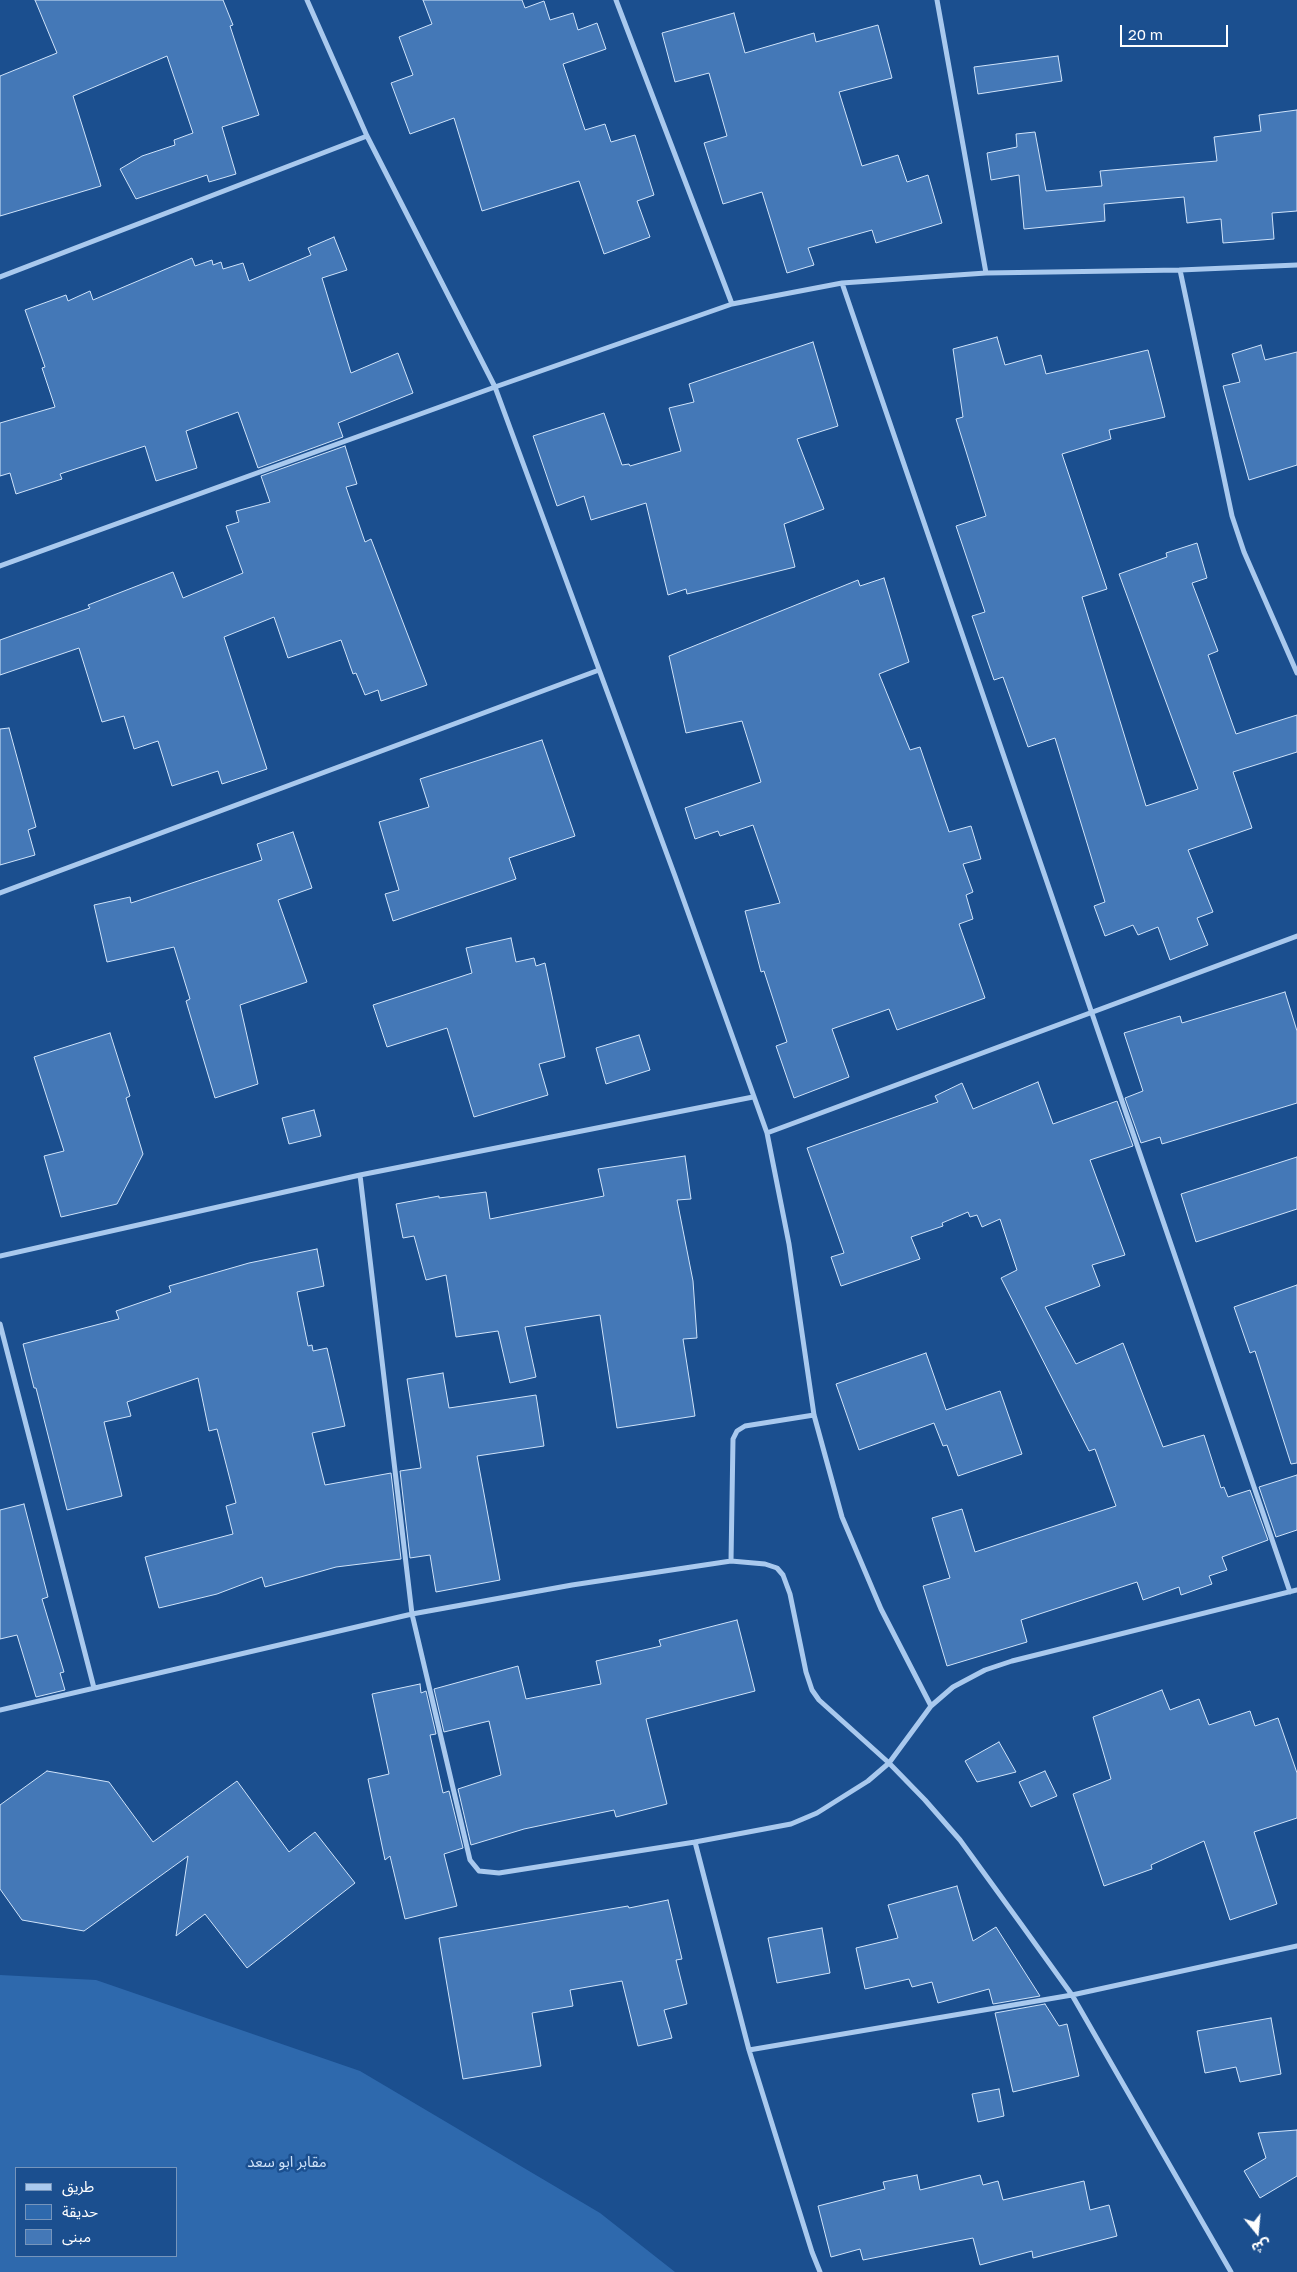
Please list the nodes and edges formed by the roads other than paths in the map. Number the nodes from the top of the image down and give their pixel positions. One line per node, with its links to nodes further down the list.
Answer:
1 (307, 0): 4 (street)
2 (616, 0): 10 (street)
3 (937, 0): 7 (street)
4 (367, 136): 8 (street); 11 (street)
5 (1297, 265): 6 (street)
6 (1180, 270): 7 (street); 14 (street)
7 (986, 273): 9 (street)
8 (0, 277)
9 (842, 283): 10 (street); 17 (street)
10 (732, 304): 11 (street)
11 (495, 387): 12 (street); 13 (street)
12 (0, 566)
13 (600, 670): 15 (street); 18 (street)
14 (1297, 673)
15 (0, 893)
16 (1297, 936): 17 (street)
17 (1090, 1014): 19 (street); 26 (street)
18 (753, 1097): 19 (street); 20 (street)
19 (767, 1133): 23 (street)
20 (360, 1175): 21 (street); 27 (street)
21 (0, 1256)
22 (0, 1324): 28 (street)
23 (814, 1415): 24 (street); 29 (street)
24 (731, 1561): 27 (street); 31 (street)
25 (1297, 1590): 26 (street)
26 (1290, 1592): 29 (street)
27 (412, 1614): 28 (street); 32 (street)
28 (94, 1688): 30 (street)
29 (931, 1706): 31 (street)
30 (0, 1710)
31 (888, 1763): 32 (street); 34 (street)
32 (695, 1842): 35 (street)
33 (1297, 1946): 34 (street)
34 (1072, 1995): 35 (street); 37 (street)
35 (749, 2050): 36 (street)
36 (820, 2272)
37 (1231, 2272)

